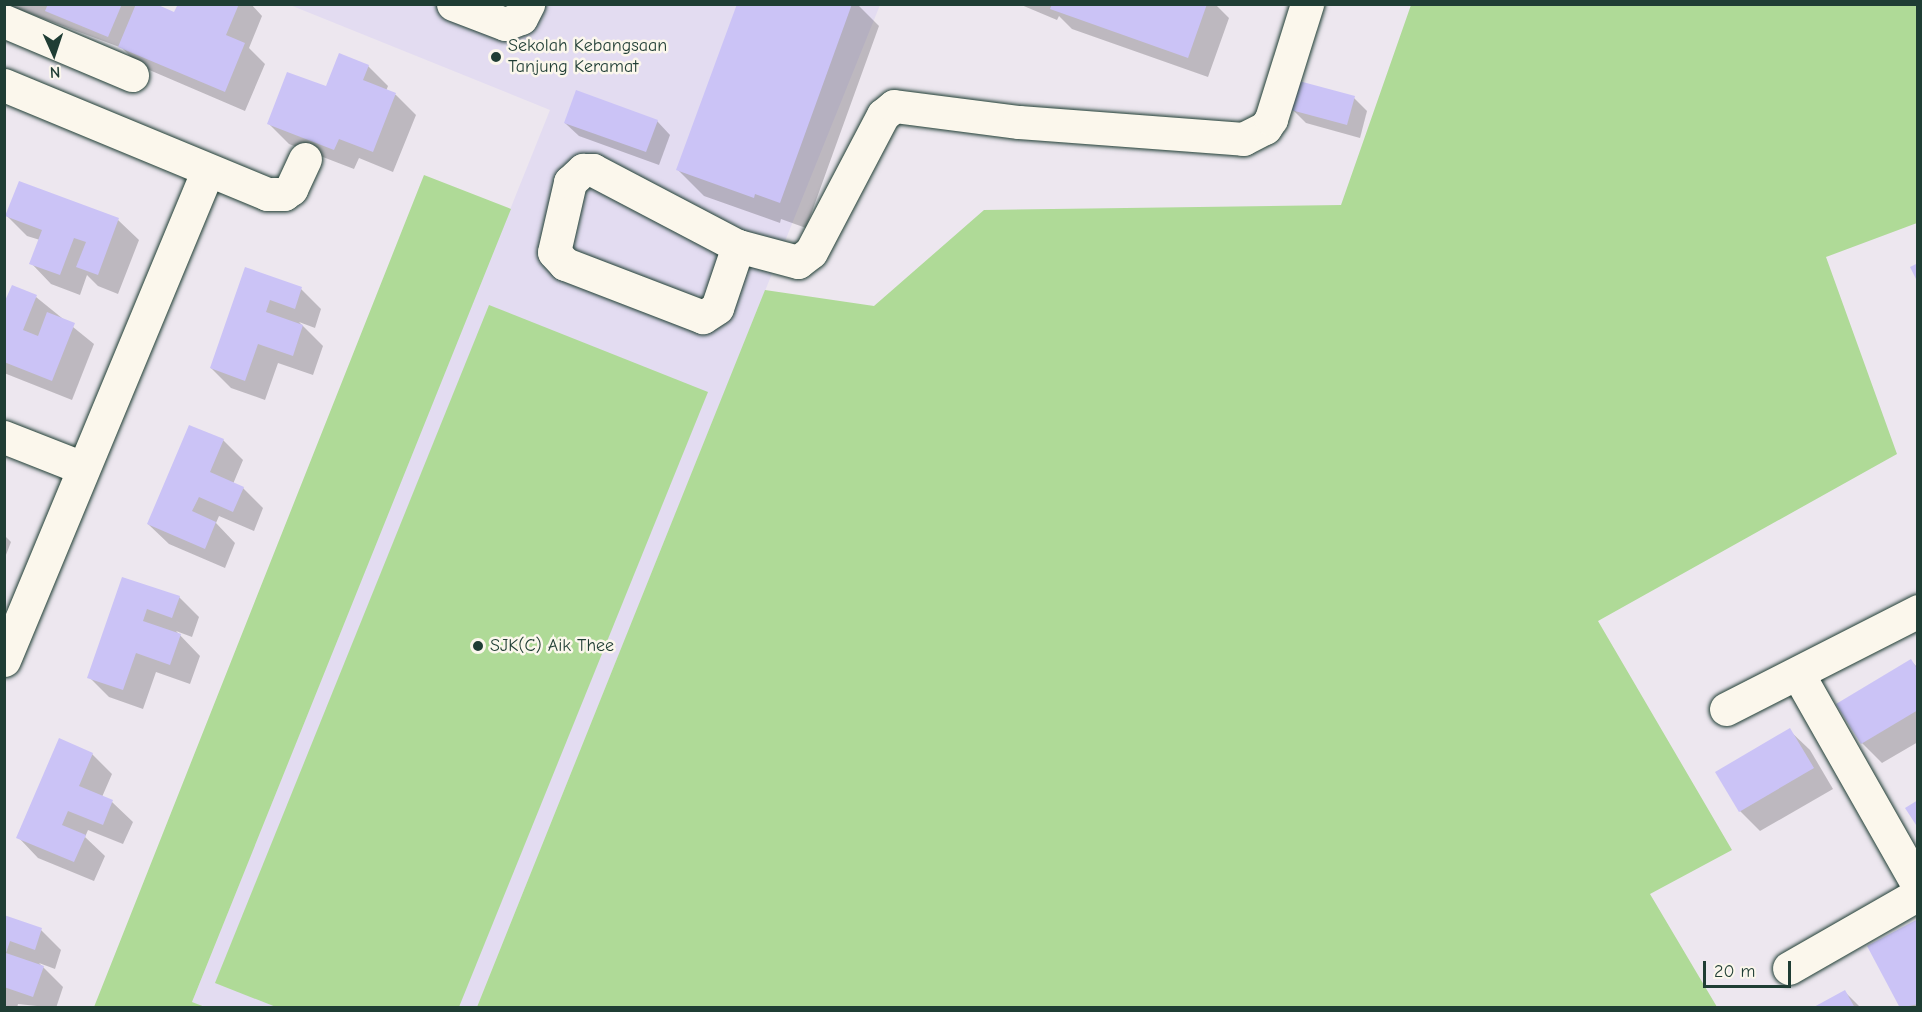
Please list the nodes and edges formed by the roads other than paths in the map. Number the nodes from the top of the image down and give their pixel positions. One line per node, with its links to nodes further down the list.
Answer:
1 (453, 4): 2 (street)
2 (528, 4)
3 (1307, 4): 9 (street)
4 (4, 21): 5 (street)
5 (132, 75)
6 (4, 85): 8 (street)
7 (305, 159): 8 (street)
8 (207, 172): 11 (street)
9 (738, 246): 9 (street)
10 (4, 436): 11 (street)
11 (83, 468): 13 (street)
12 (1917, 611): 14 (street)
13 (4, 660)
14 (1798, 674): 15 (street); 16 (street)
15 (1726, 709)
16 (1917, 885)
17 (1917, 894): 18 (street)
18 (1788, 968)

